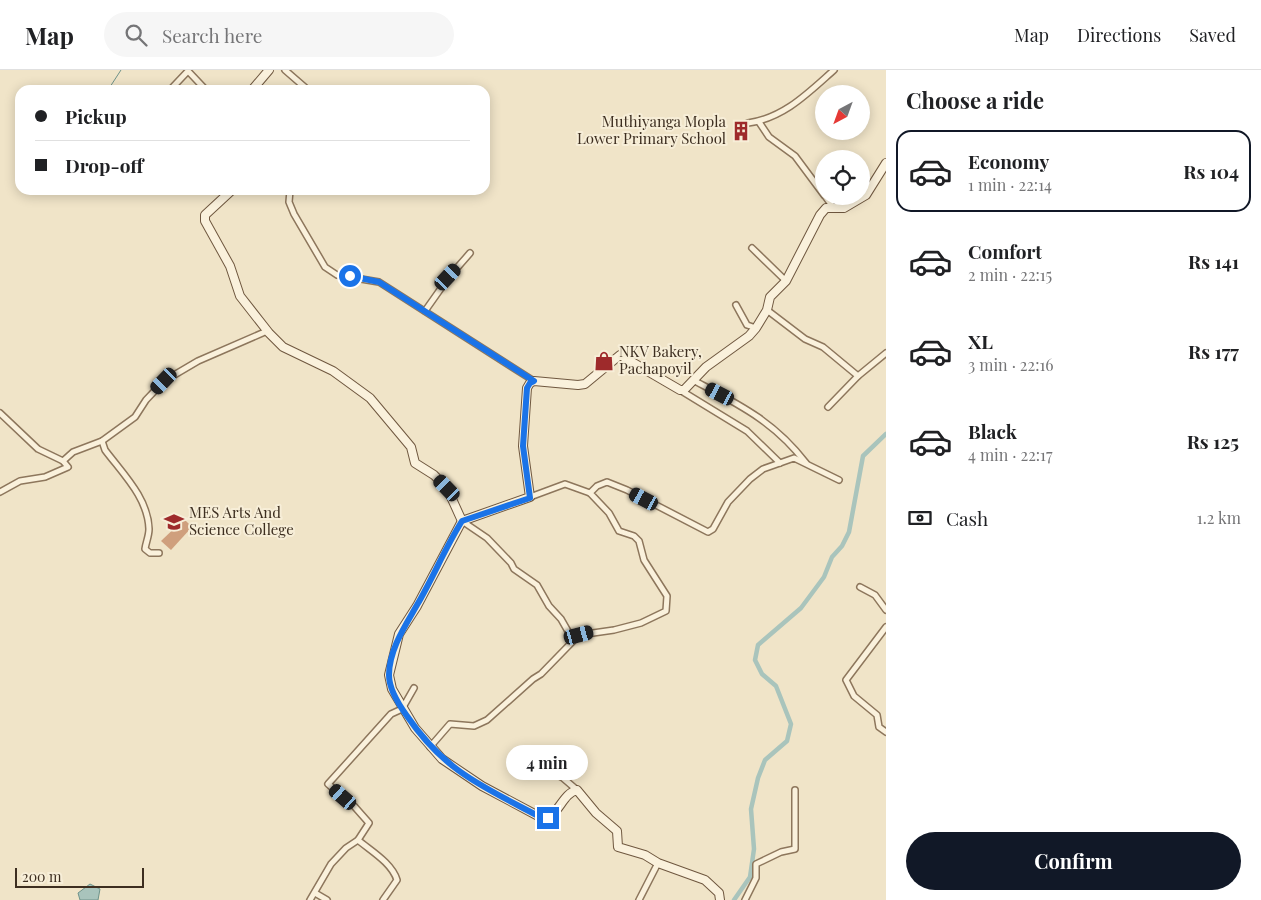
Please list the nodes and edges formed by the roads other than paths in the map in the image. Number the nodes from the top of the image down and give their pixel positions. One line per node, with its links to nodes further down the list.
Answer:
1 (269, 70): 7 (street)
2 (285, 70): 8 (street)
3 (834, 70): 9 (street)
4 (191, 71): 5 (street); 6 (street)
5 (175, 85)
6 (202, 85)
7 (256, 85)
8 (302, 85)
9 (758, 122): 10 (street); 12 (street)
10 (748, 123)
11 (886, 163): 15 (street)
12 (815, 184)
13 (227, 195): 23 (street)
14 (290, 195): 21 (street)
15 (833, 207): 18 (street)
16 (752, 248): 18 (street)
17 (470, 253): 21 (street)
18 (786, 281): 20 (street)
19 (736, 305): 22 (street)
20 (767, 310): 22 (street); 25 (street)
21 (425, 311): 27 (street)
22 (756, 328): 26 (street)
23 (267, 331): 31 (street); 39 (street)
24 (886, 353): 25 (street)
25 (858, 376): 29 (street)
26 (693, 380): 28 (street); 34 (street)
27 (534, 381): 28 (street); 38 (street)
28 (680, 390): 33 (street)
29 (828, 406)
30 (0, 413): 32 (street)
31 (102, 441): 32 (street); 40 (street)
32 (63, 461): 36 (street)
33 (780, 463): 34 (street); 37 (street)
34 (807, 464): 35 (street)
35 (839, 480)
36 (0, 492)
37 (590, 493): 38 (street); 44 (street)
38 (530, 498): 39 (street)
39 (462, 521): 44 (street); 46 (street)
40 (159, 553)
41 (860, 586): 42 (street)
42 (886, 610)
43 (886, 627): 47 (street)
44 (573, 640): 48 (street)
45 (414, 688): 46 (street)
46 (402, 709): 48 (street); 52 (street)
47 (886, 732)
48 (430, 747): 50 (street)
49 (538, 765): 50 (street)
50 (577, 790): 53 (street)
51 (796, 790): 60 (street)
52 (358, 840): 54 (street); 57 (street)
53 (658, 863): 58 (street); 59 (street)
54 (315, 892): 55 (street); 56 (street)
55 (310, 900)
56 (327, 900)
57 (383, 900)
58 (639, 900)
59 (720, 900)
60 (744, 900)

